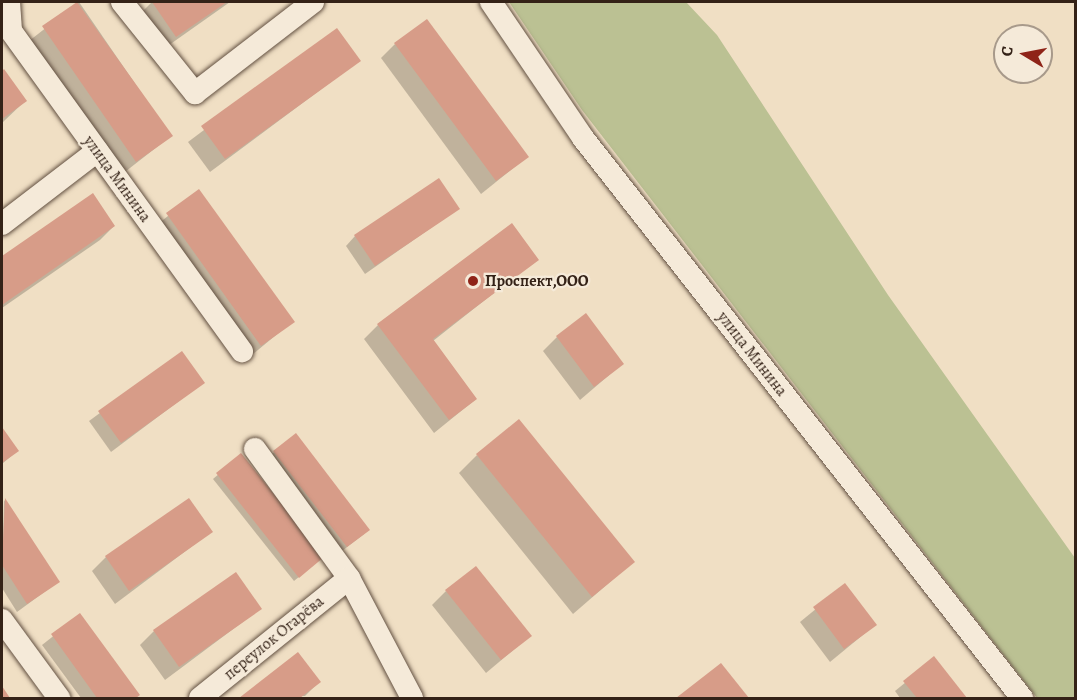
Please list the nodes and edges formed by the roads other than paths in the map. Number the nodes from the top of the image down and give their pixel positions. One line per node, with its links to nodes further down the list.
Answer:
1 (9, 2): 5 (street, улица Минина)
2 (122, 2): 3 (street)
3 (314, 2)
4 (491, 2): 14 (street, улица Минина)
5 (97, 151): 6 (street); 7 (street, улица Минина)
6 (2, 224)
7 (242, 351)
8 (255, 449): 9 (street)
9 (348, 578): 12 (street, переулок Огарёва); 13 (street)
10 (2, 620): 11 (street)
11 (59, 699)
12 (200, 699)
13 (412, 699)
14 (1022, 699)

